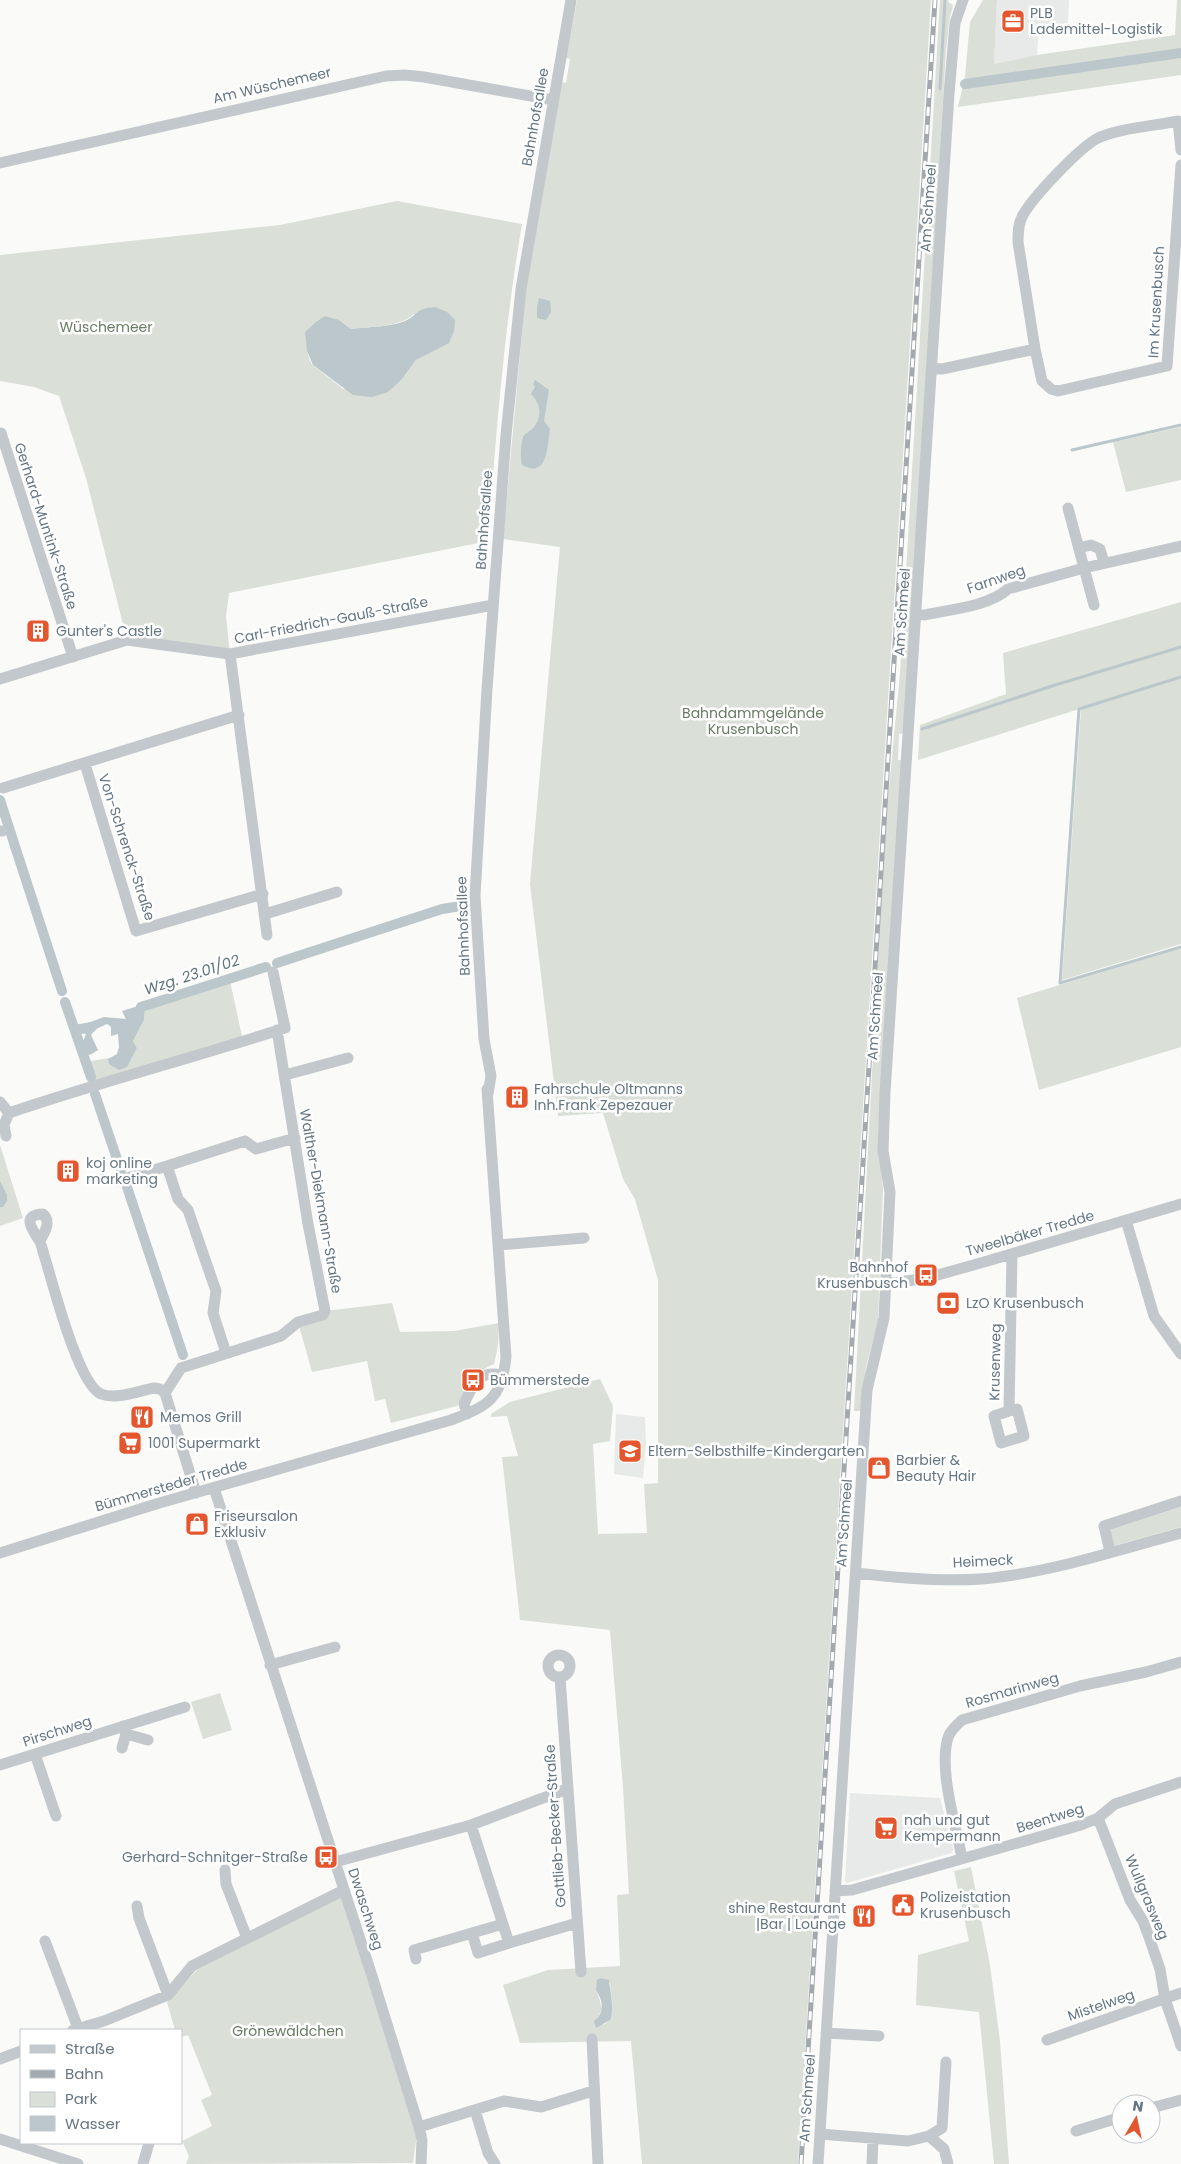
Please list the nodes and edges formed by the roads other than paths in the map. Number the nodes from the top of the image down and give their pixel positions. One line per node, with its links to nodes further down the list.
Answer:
1 (571, 0): 3 (street, Bahnhofsallee)
2 (963, 0): 8 (street, Am Schmeel)
3 (553, 100): 5 (street, Am Wüschemeer); 15 (street, Bahnhofsallee)
4 (1181, 150): 7 (street, Im Krusenbusch)
5 (0, 163)
6 (1181, 165): 7 (street, Im Krusenbusch)
7 (1035, 349): 8 (street)
8 (932, 368): 17 (street, Am Schmeel)
9 (1, 433): 19 (street, Gerhard-Muntink-Straße)
10 (1068, 508): 12 (street)
11 (1181, 546): 13 (street, Farnweg)
12 (1079, 548): 13 (street); 14 (street)
13 (1104, 563): 14 (street, Farnweg)
14 (1084, 568): 16 (street); 17 (street, Farnweg)
15 (493, 605): 18 (street, Carl-Friedrich-Gauß-Straße); 42 (street, Bahnhofsallee)
16 (1094, 605)
17 (916, 614): 44 (street, Am Schmeel)
18 (230, 654): 19 (street, Carl-Friedrich-Gauß-Straße); 21 (street)
19 (73, 657): 20 (street, Carl-Friedrich-Gauß-Straße)
20 (0, 679)
21 (239, 715): 22 (street, Von-Schrenck-Straße); 25 (street)
22 (85, 764): 23 (street, Von-Schrenck-Straße); 25 (street, Von-Schrenck-Straße)
23 (3, 788)
24 (337, 892): 26 (street)
25 (263, 894): 26 (street)
26 (265, 914): 27 (street)
27 (267, 935)
28 (273, 972): 29 (street)
29 (277, 1030): 31 (street, Walther-Diekmann-Straße); 33 (street)
30 (348, 1058): 31 (street)
31 (285, 1075): 35 (street, Walther-Diekmann-Straße)
32 (0, 1102): 33 (street)
33 (9, 1114): 34 (street)
34 (6, 1136)
35 (295, 1138): 36 (street); 45 (street, Walther-Diekmann-Straße)
36 (167, 1166): 37 (street); 45 (street)
37 (117, 1181)
38 (1181, 1204): 39 (street, Tweelbäker Tredde)
39 (1126, 1220): 43 (street, Tweelbäker Tredde); 46 (street)
40 (584, 1238): 42 (street)
41 (40, 1241): 48 (street)
42 (498, 1245): 47 (street, Bahnhofsallee)
43 (1012, 1254): 44 (street, Tweelbäker Tredde); 49 (street, Krusenweg)
44 (886, 1284): 57 (street, Am Schmeel)
45 (226, 1353): 48 (street, Walther-Diekmann-Straße)
46 (1181, 1354)
47 (502, 1381): 50 (street, Bümmersteder Tredde); 50 (street)
48 (165, 1393): 52 (street)
49 (1009, 1411)
50 (467, 1414): 51 (street, Bümmersteder Tredde)
51 (214, 1488): 52 (street, Bümmersteder Tredde); 60 (street, Dwaschweg)
52 (196, 1493): 55 (street, Bümmersteder Tredde)
53 (1181, 1501): 56 (street)
54 (1181, 1533): 56 (street, Heimeck)
55 (0, 1552)
56 (1110, 1552): 57 (street, Heimeck)
57 (856, 1573): 77 (street, Am Schmeel)
58 (335, 1647): 60 (street)
59 (1181, 1662): 73 (street, Rosmarinweg)
60 (270, 1665): 74 (street, Dwaschweg)
61 (560, 1677): 69 (street, Gottlieb-Becker-Straße)
62 (185, 1707): 63 (street, Pirschweg)
63 (125, 1730): 64 (street); 65 (street); 66 (street, Pirschweg)
64 (148, 1740)
65 (122, 1748)
66 (35, 1754): 67 (street, Pirschweg); 70 (street)
67 (0, 1765)
68 (1181, 1782): 71 (street, Beentweg)
69 (568, 1789): 72 (street); 79 (street, Gottlieb-Becker-Straße)
70 (56, 1816)
71 (1098, 1818): 73 (street, Beentweg); 89 (street, Wullgrasweg)
72 (471, 1825): 74 (street); 80 (street)
73 (962, 1858): 77 (street, Beentweg)
74 (335, 1862): 76 (street, Dwaschweg)
75 (225, 1870): 82 (street)
76 (344, 1890): 82 (street); 105 (street, Dwaschweg)
77 (836, 1890): 92 (street, Am Schmeel)
78 (137, 1906): 88 (street)
79 (577, 1923): 84 (street); 86 (street, Gottlieb-Becker-Straße)
80 (503, 1924): 81 (street); 84 (street)
81 (472, 1933): 84 (street); 85 (street)
82 (247, 1938): 88 (street)
83 (45, 1941): 91 (street)
84 (509, 1943)
85 (416, 1959)
86 (581, 1972)
87 (1181, 1993): 89 (street, Mistelweg)
88 (168, 1995): 90 (street)
89 (1165, 1998): 95 (street, Mistelweg); 96 (street, Wullgrasweg)
90 (105, 2026): 91 (street)
91 (75, 2029)
92 (826, 2033): 93 (street); 107 (street, Am Schmeel)
93 (879, 2036)
94 (592, 2039): 100 (street)
95 (1047, 2040)
96 (1181, 2046)
97 (20, 2051): 98 (street)
98 (0, 2059)
99 (946, 2062): 108 (street)
100 (593, 2091): 103 (street); 116 (street)
101 (1181, 2100): 102 (street)
102 (1161, 2105)
103 (475, 2110): 105 (street); 115 (street)
104 (1111, 2120): 106 (street)
105 (419, 2127): 114 (street, Dwaschweg)
106 (1076, 2131)
107 (820, 2134): 109 (street); 117 (street, Am Schmeel)
108 (929, 2136): 109 (street); 119 (street)
109 (874, 2138): 118 (street)
110 (0, 2139): 112 (street)
111 (149, 2144): 113 (street)
112 (78, 2164)
113 (143, 2164)
114 (421, 2164)
115 (495, 2164)
116 (598, 2164)
117 (818, 2164)
118 (872, 2164)
119 (948, 2164)

